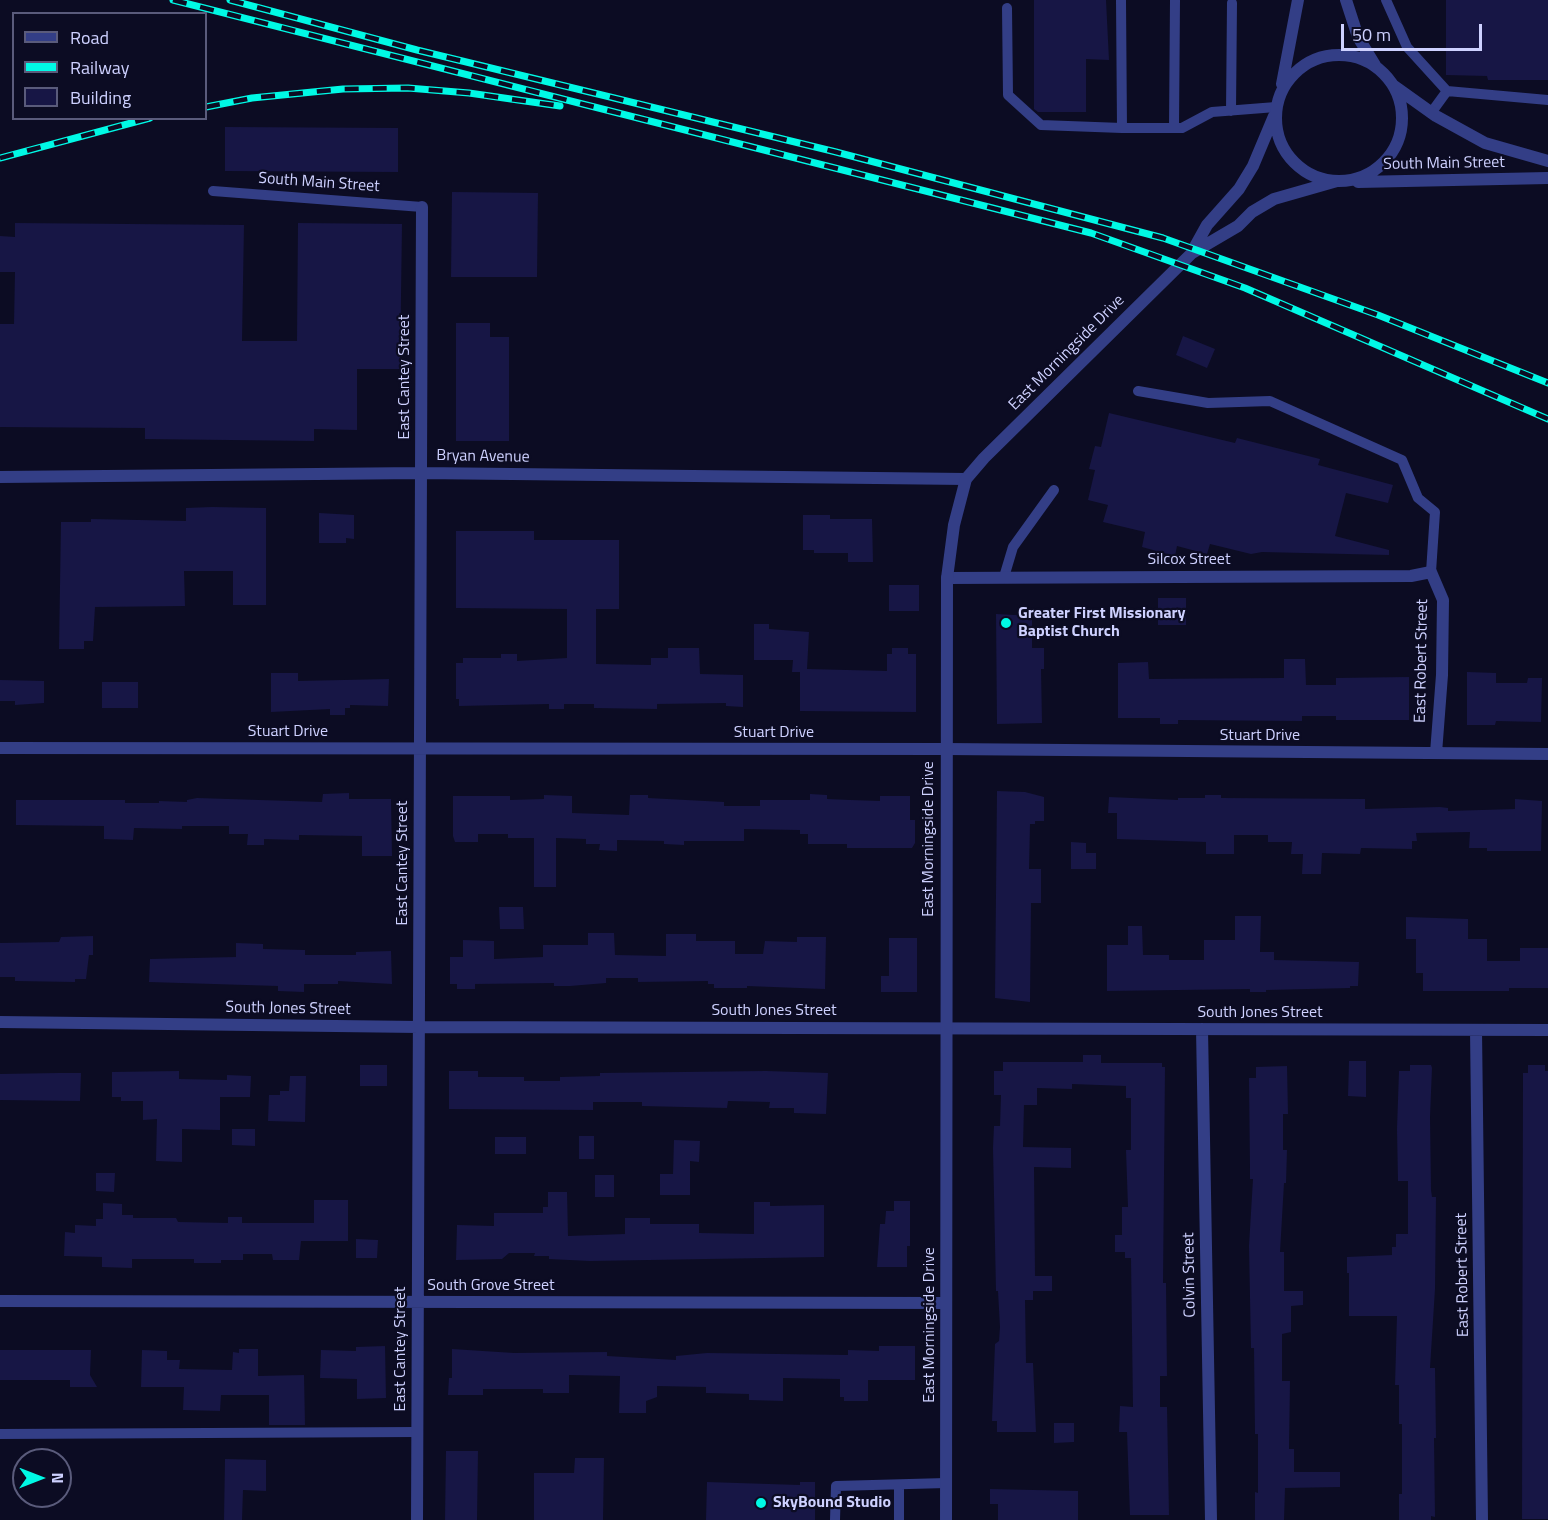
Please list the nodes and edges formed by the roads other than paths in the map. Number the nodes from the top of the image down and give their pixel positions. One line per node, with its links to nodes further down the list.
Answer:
1 (1121, 0): 16 (lane)
2 (1175, 0): 17 (lane)
3 (1299, 0): 10 (street)
4 (1347, 0): 8 (street)
5 (1386, 0): 11 (lane)
6 (1232, 3): 14 (lane)
7 (1007, 8): 16 (lane)
8 (1375, 65): 9 (street); 10 (street)
9 (1394, 86): 15 (street, South Main Street); 20 (street)
10 (1281, 88): 13 (street)
11 (1448, 90): 12 (lane); 15 (lane)
12 (1548, 100)
13 (1276, 110): 14 (lane); 20 (street); 23 (street)
14 (1231, 111): 17 (lane)
15 (1431, 113): 18 (street, South Main Street)
16 (1122, 128): 17 (lane)
17 (1174, 128)
18 (1548, 161)
19 (1548, 178): 20 (street, South Main Street)
20 (1339, 182): 23 (street)
21 (213, 191): 22 (lane, South Main Street)
22 (422, 207): 25 (street, East Cantey Street)
23 (1192, 253): 27 (street, East Morningside Drive)
24 (1138, 391): 29 (lane)
25 (421, 473): 26 (street, Bryan Avenue); 27 (street, Bryan Avenue); 33 (street, East Cantey Street)
26 (0, 477)
27 (966, 479): 31 (street, East Morningside Drive)
28 (1054, 490): 30 (lane)
29 (1431, 572): 30 (street, Silcox Street); 35 (street, East Robert Street)
30 (1004, 577): 31 (street, Silcox Street)
31 (947, 578): 34 (street, East Morningside Drive)
32 (0, 748): 33 (street, Stuart Drive)
33 (420, 749): 34 (street, Stuart Drive); 38 (street, East Cantey Street)
34 (946, 749): 35 (street, Stuart Drive); 39 (street, East Morningside Drive)
35 (1436, 753): 36 (street, Stuart Drive)
36 (1548, 754)
37 (0, 1022): 38 (street, South Jones Street)
38 (419, 1027): 39 (street, South Jones Street); 44 (street, East Cantey Street)
39 (946, 1028): 40 (street, South Jones Street); 45 (street, East Morningside Drive)
40 (1202, 1029): 41 (street, South Jones Street); 54 (street, Colvin Street)
41 (1476, 1030): 42 (street, South Jones Street); 55 (street, East Robert Street)
42 (1548, 1030)
43 (0, 1301): 44 (street, South Grove Street)
44 (418, 1302): 45 (street, South Grove Street); 46 (street, East Cantey Street)
45 (946, 1303): 48 (street, East Morningside Drive)
46 (417, 1432): 47 (lane); 50 (street, East Cantey Street)
47 (0, 1434)
48 (946, 1484): 49 (lane); 53 (street, East Morningside Drive)
49 (899, 1486): 51 (lane); 52 (lane)
50 (417, 1520)
51 (836, 1520)
52 (899, 1520)
53 (946, 1520)
54 (1211, 1520)
55 (1482, 1520)

